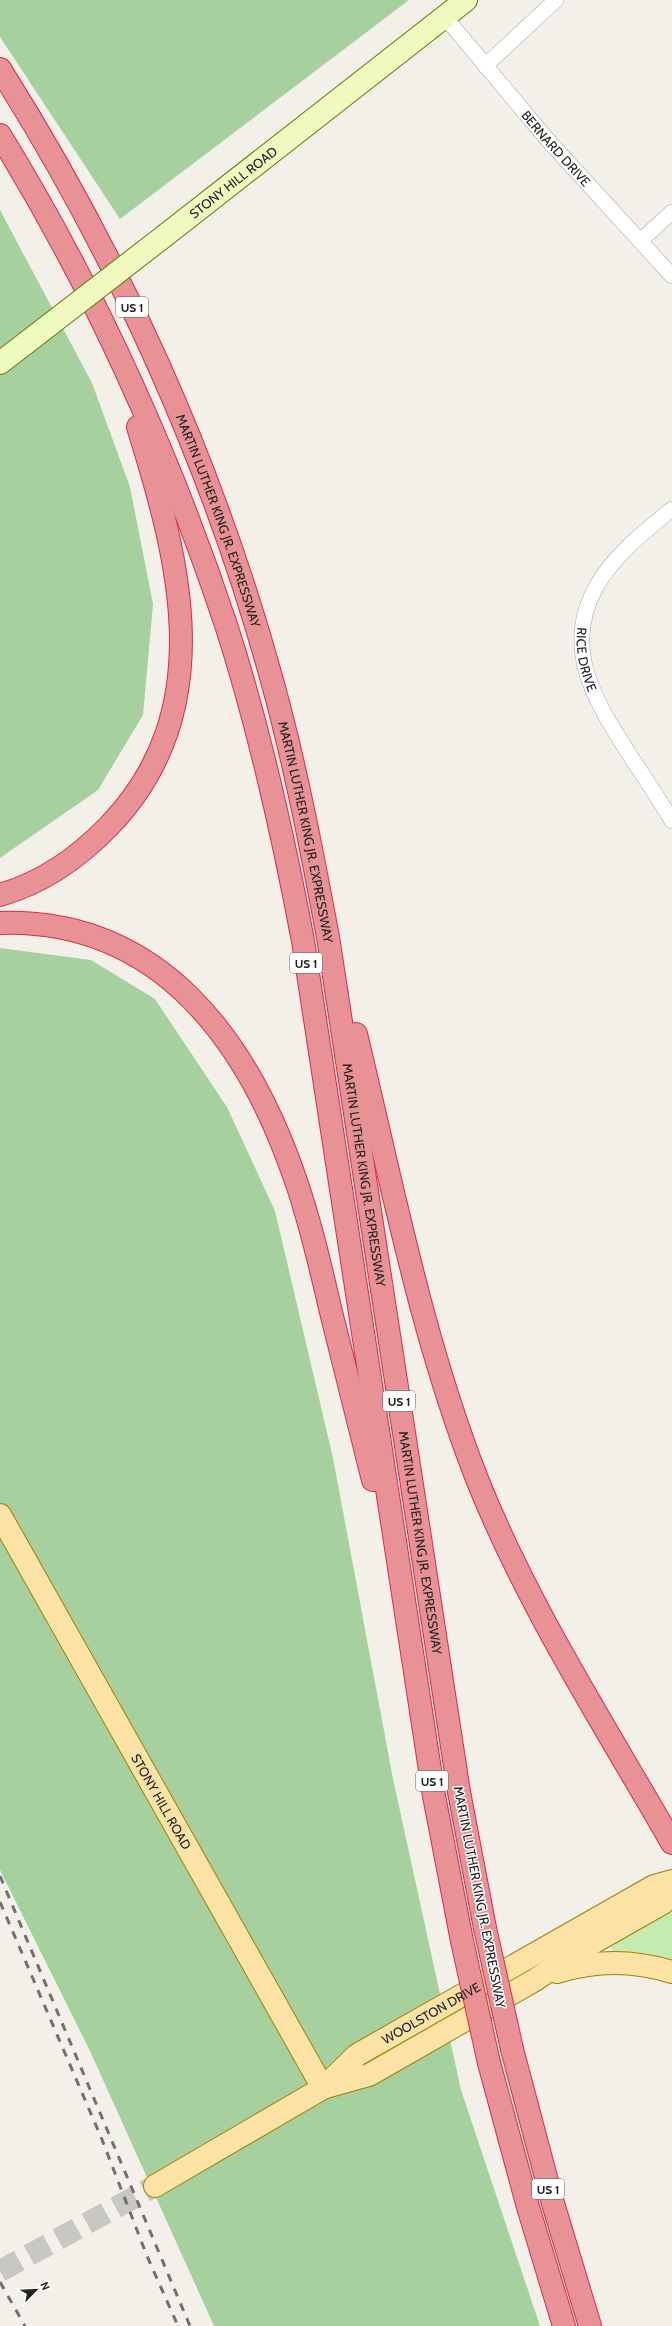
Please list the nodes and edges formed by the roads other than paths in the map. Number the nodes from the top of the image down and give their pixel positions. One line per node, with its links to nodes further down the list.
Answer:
1 (466, 0): 3 (street, STONY HILL ROAD)
2 (556, 0): 4 (street)
3 (445, 17): 4 (street, BERNARD DRIVE); 11 (street, STONY HILL ROAD, bridge)
4 (485, 66): 8 (street, BERNARD DRIVE)
5 (0, 69): 14 (highway, MARTIN LUTHER KING JR. EXPRESSWAY / US 1)
6 (0, 136): 10 (highway, MARTIN LUTHER KING JR. EXPRESSWAY / US 1)
7 (672, 212): 8 (street)
8 (640, 241): 9 (street, BERNARD DRIVE)
9 (672, 276)
10 (108, 332): 15 (highway); 18 (highway, MARTIN LUTHER KING JR. EXPRESSWAY / US 1)
11 (0, 363)
12 (672, 509): 13 (street, RICE DRIVE)
13 (672, 821)
14 (316, 873): 19 (highway); 27 (highway, MARTIN LUTHER KING JR. EXPRESSWAY / US 1, bridge)
15 (0, 895)
16 (0, 923): 18 (highway)
17 (0, 1515): 24 (main road, STONY HILL ROAD)
18 (407, 1620): 26 (highway, MARTIN LUTHER KING JR. EXPRESSWAY / US 1, bridge)
19 (672, 1843)
20 (672, 1881): 24 (main road, WOOLSTON DRIVE)
21 (672, 1894): 23 (main road, WOOLSTON DRIVE)
22 (672, 1972): 23 (main road, WOOLSTON DRIVE)
23 (535, 1980): 24 (main road, WOOLSTON DRIVE)
24 (323, 2088): 25 (main road, WOOLSTON DRIVE)
25 (155, 2186)
26 (564, 2326)
27 (590, 2326)

